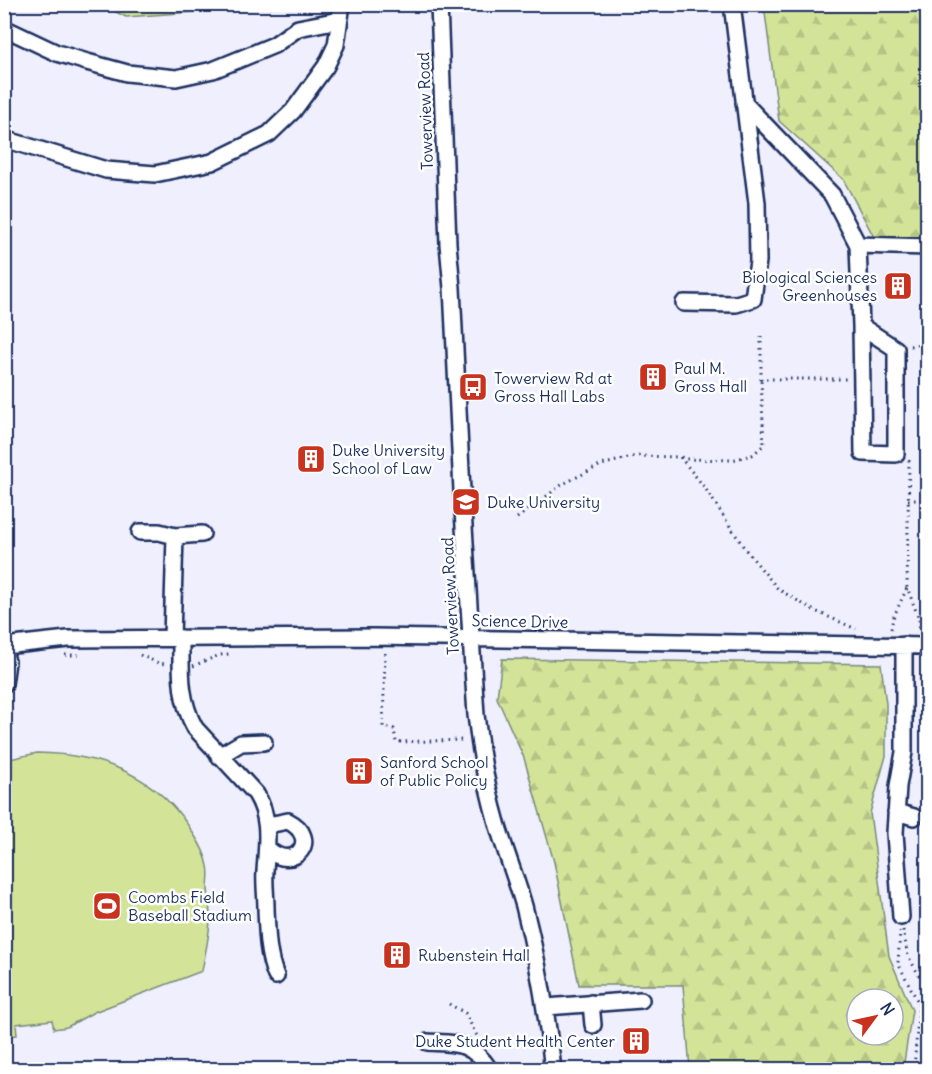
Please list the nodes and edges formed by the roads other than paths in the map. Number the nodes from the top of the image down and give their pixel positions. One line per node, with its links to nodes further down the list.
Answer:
1 (342, 4): 4 (street)
2 (439, 4): 16 (street, Towerview Road)
3 (732, 4): 6 (street)
4 (339, 20): 5 (street); 7 (street)
5 (4, 28)
6 (744, 103): 8 (street); 10 (street)
7 (11, 141)
8 (858, 244): 9 (street); 11 (street)
9 (927, 247)
10 (684, 303)
11 (861, 326): 11 (street)
12 (140, 532): 14 (street)
13 (202, 534): 14 (street)
14 (175, 536): 15 (street)
15 (176, 638): 16 (street, Science Drive); 18 (street, Science Drive); 23 (street)
16 (470, 639): 17 (street, Science Drive); 32 (street, Towerview Road)
17 (904, 645): 19 (street, Science Drive); 24 (street)
18 (4, 646)
19 (927, 646)
20 (4, 651): 21 (street)
21 (4, 684)
22 (264, 742): 23 (street)
23 (219, 756): 26 (street)
24 (896, 812): 25 (street); 28 (street)
25 (914, 817)
26 (268, 828): 27 (street); 27 (street)
27 (268, 849): 29 (street)
28 (900, 917)
29 (276, 976)
30 (641, 1000): 31 (street)
31 (591, 1003): 32 (street); 33 (street)
32 (546, 1007): 36 (street, Towerview Road)
33 (593, 1025)
34 (427, 1042): 35 (street)
35 (490, 1070)
36 (553, 1070)

